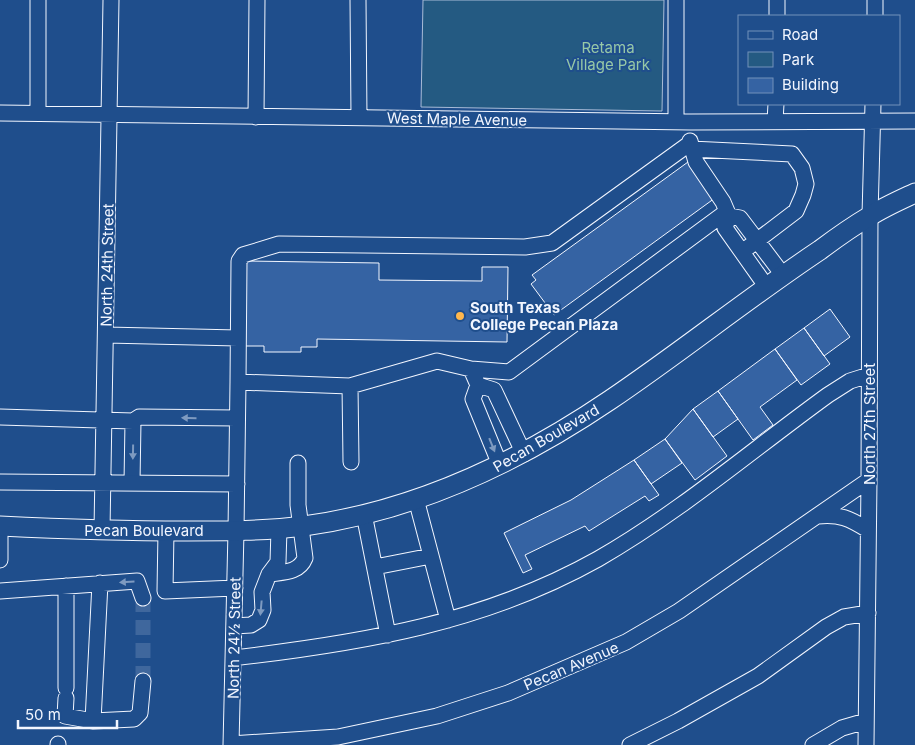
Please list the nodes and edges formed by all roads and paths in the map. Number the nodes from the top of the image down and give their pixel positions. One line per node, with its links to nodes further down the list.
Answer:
1 (38, 0): 13 (street)
2 (111, 0): 14 (street, North 24th Street)
3 (257, 0): 15 (street)
4 (358, 0): 16 (street)
5 (676, 0): 20 (street)
6 (777, 0): 8 (street)
7 (875, 0): 9 (street)
8 (777, 15)
9 (875, 15)
10 (776, 105): 17 (street)
11 (873, 105): 18 (street, North 27th Street)
12 (0, 113): 13 (street, West Maple Avenue)
13 (38, 113): 14 (street, West Maple Avenue)
14 (109, 114): 15 (street, West Maple Avenue); 29 (street, North 24th Street)
15 (256, 117): 16 (street, West Maple Avenue)
16 (360, 117): 20 (street, West Maple Avenue)
17 (776, 121): 18 (street, West Maple Avenue); 20 (street, West Maple Avenue)
18 (873, 121): 19 (street, West Maple Avenue); 24 (street, North 27th Street)
19 (915, 121)
20 (684, 122): 21 (street)
21 (690, 146): 23 (street); 25 (street); 30 (street, North 24½ Street)
22 (915, 193): 24 (main road, Pecan Boulevard)
23 (727, 214): 25 (street); 26 (street); 31 (street)
24 (870, 215): 27 (main road, Pecan Boulevard); 32 (street, North 27th Street)
25 (757, 240): 26 (street); 27 (street)
26 (742, 252): 28 (street)
27 (783, 274): 28 (main road, Pecan Boulevard)
28 (766, 286): 42 (main road, Pecan Boulevard)
29 (106, 335): 30 (street); 39 (street, North 24th Street)
30 (238, 338): 33 (street, North 24½ Street)
31 (471, 369): 34 (street); 35 (street)
32 (869, 375): 46 (street, North 27th Street); 71 (street)
33 (238, 382): 34 (street); 38 (street, North 24½ Street)
34 (350, 386): 43 (street)
35 (478, 386): 36 (street); 41 (street)
36 (506, 415): 41 (street); 42 (street)
37 (0, 418): 39 (street)
38 (237, 418): 40 (street, one-way to 40); 50 (street, North 24½ Street)
39 (104, 420): 40 (street); 48 (street, North 24th Street)
40 (133, 421): 49 (street, one-way to 49)
41 (484, 425): 45 (street, one-way to 45)
42 (524, 454): 45 (main road, Pecan Boulevard)
43 (351, 462)
44 (298, 463): 55 (street)
45 (500, 465): 51 (main road, Pecan Boulevard)
46 (869, 480): 53 (street, Pecan Avenue); 60 (street, North 27th Street)
47 (0, 482): 48 (street)
48 (103, 483): 49 (street); 57 (street, North 24th Street)
49 (132, 483): 50 (street)
50 (237, 484): 59 (street, North 24½ Street)
51 (416, 499): 52 (main road, Pecan Boulevard); 61 (street)
52 (364, 514): 55 (main road, Pecan Boulevard); 63 (street)
53 (816, 517): 60 (street); 78 (street, Pecan Avenue)
54 (0, 526): 57 (main road, Pecan Boulevard); 62 (street)
55 (301, 526): 56 (main road, Pecan Boulevard); 64 (street)
56 (279, 529): 59 (main road, Pecan Boulevard); 64 (street)
57 (102, 530): 58 (main road, Pecan Boulevard)
58 (166, 530): 59 (main road, Pecan Boulevard); 67 (street)
59 (236, 530): 67 (street, North 24½ Street)
60 (868, 530): 70 (street, North 27th Street)
61 (431, 556): 63 (street); 71 (street)
62 (0, 560)
63 (375, 567): 73 (street)
64 (269, 574): 72 (street, one-way to 72)
65 (100, 583): 66 (street); 69 (street, one-way to 65); 77 (street)
66 (66, 586): 68 (street); 77 (street)
67 (235, 588): 72 (street, North 24½ Street)
68 (0, 591)
69 (143, 598)
70 (868, 613): 76 (street, North 27th Street); 79 (street)
71 (448, 620): 73 (street)
72 (234, 626): 74 (street, North 24½ Street)
73 (388, 635): 74 (street)
74 (233, 658): 78 (street, North 24½ Street)
75 (142, 681): 77 (street)
76 (866, 720): 80 (street); 81 (street, North 27th Street)
77 (93, 721)
78 (231, 744)
79 (630, 745)
80 (813, 745)
81 (866, 745)

